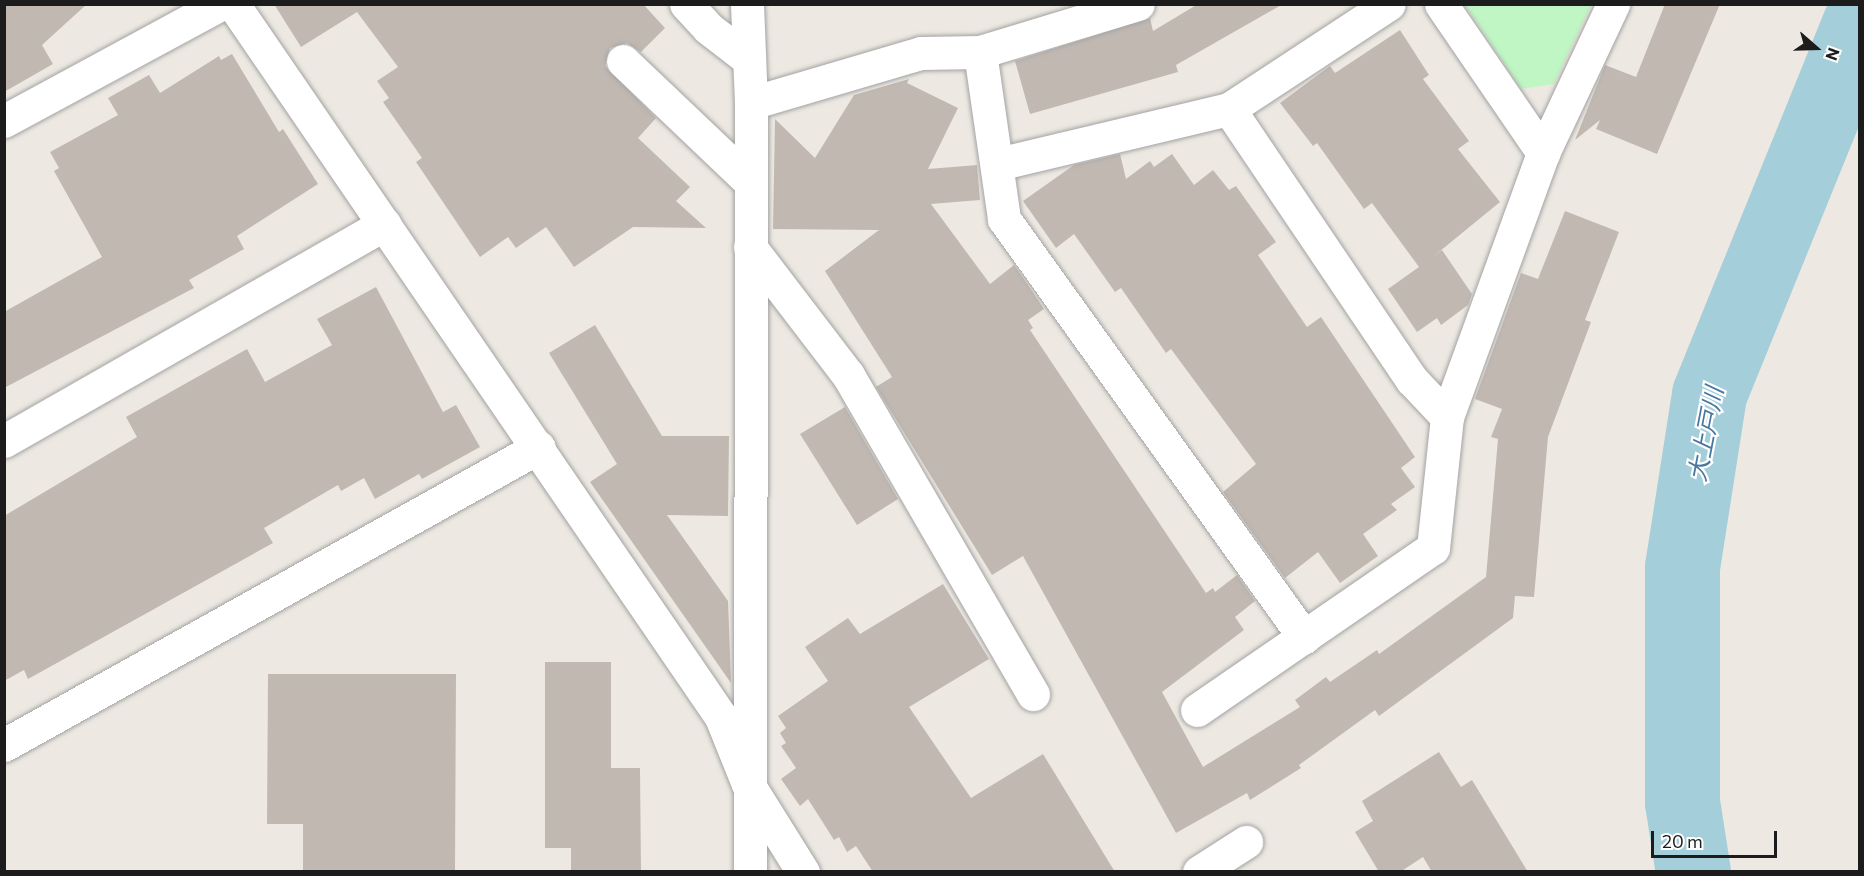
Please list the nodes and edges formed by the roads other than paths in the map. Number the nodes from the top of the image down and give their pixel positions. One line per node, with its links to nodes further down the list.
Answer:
1 (220, 4): 14 (street)
2 (233, 4): 18 (street)
3 (686, 4): 10 (street)
4 (747, 4): 10 (street)
5 (1138, 4): 9 (street)
6 (1389, 4): 13 (street)
7 (1441, 4): 15 (street)
8 (1613, 4): 15 (street)
9 (980, 52): 12 (street); 16 (street)
10 (747, 58): 12 (street)
11 (623, 61): 17 (street)
12 (751, 103): 17 (street)
13 (1230, 109): 16 (street); 20 (street)
14 (4, 121)
15 (1544, 153): 20 (street)
16 (998, 164): 23 (street)
17 (750, 182): 19 (street)
18 (384, 224): 21 (street); 22 (street)
19 (750, 247): 24 (street); 27 (street)
20 (1447, 417): 23 (street)
21 (4, 441)
22 (539, 447): 26 (street); 27 (street)
23 (1304, 637): 25 (street)
24 (1033, 694)
25 (1197, 710)
26 (4, 745)
27 (748, 784): 29 (street); 30 (street)
28 (1246, 842): 31 (street)
29 (750, 872)
30 (803, 872)
31 (1199, 872)

